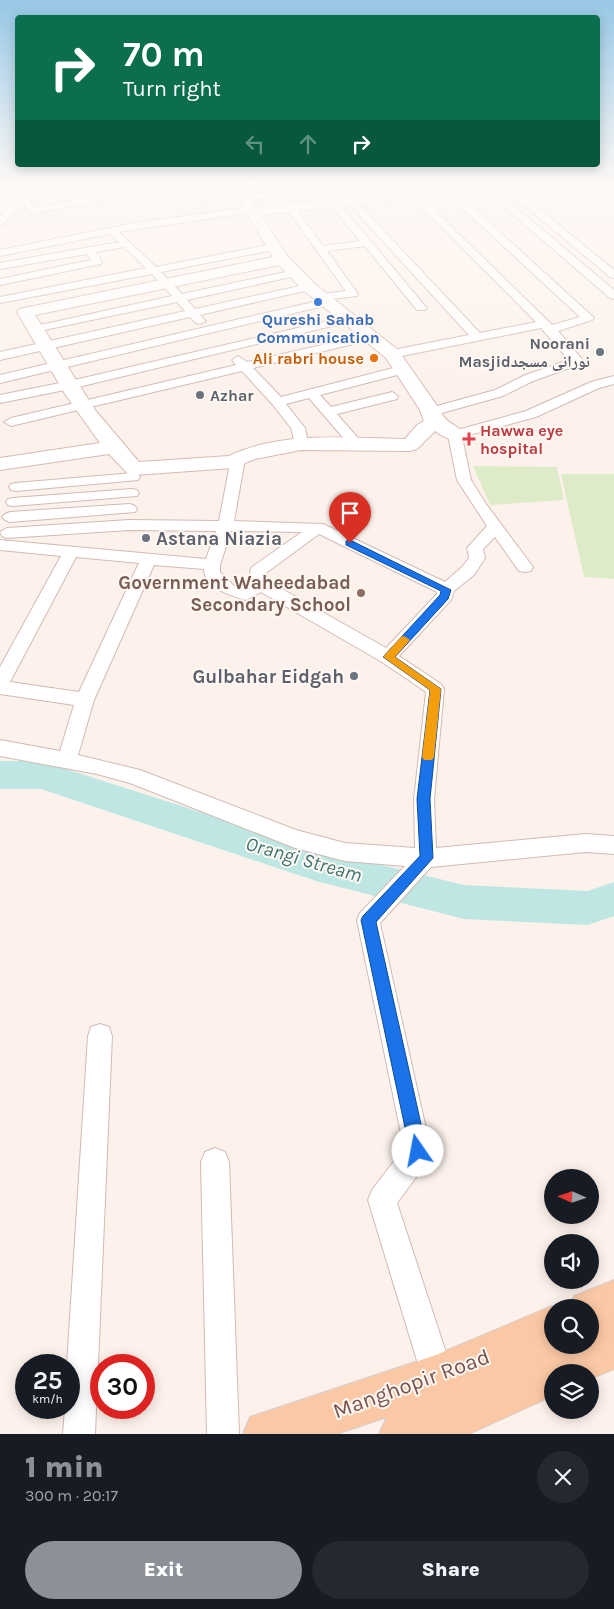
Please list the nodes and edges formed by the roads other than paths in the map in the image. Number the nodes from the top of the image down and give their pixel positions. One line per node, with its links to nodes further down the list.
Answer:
1 (76, 253): 12 (street)
2 (89, 253): 16 (street)
3 (136, 253): 13 (street)
4 (278, 253): 13 (street); 14 (street); 17 (street)
5 (323, 253): 18 (street)
6 (375, 253): 22 (street)
7 (399, 253): 29 (street)
8 (477, 253): 25 (street)
9 (517, 253): 25 (street)
10 (563, 253): 19 (street)
11 (587, 253): 15 (street)
12 (0, 266)
13 (153, 269): 17 (street); 21 (street)
14 (295, 273): 18 (street); 20 (street)
15 (614, 275)
16 (0, 282)
17 (166, 283): 20 (street); 26 (street)
18 (320, 296): 23 (street); 24 (street); 27 (street)
19 (614, 296)
20 (179, 298): 23 (street); 26 (street)
21 (0, 300)
22 (421, 308)
23 (193, 314): 27 (street); 30 (street)
24 (349, 319): 28 (street); 31 (street)
25 (546, 327): 29 (street); 35 (street)
26 (35, 329): 30 (street)
27 (207, 330): 31 (street); 34 (street)
28 (370, 337): 32 (street); 36 (street)
29 (478, 337): 32 (street)
30 (45, 346): 33 (street); 34 (street)
31 (226, 348): 36 (street); 40 (street)
32 (392, 354): 37 (street)
33 (0, 356)
34 (57, 365): 38 (street); 40 (street)
35 (584, 366): 39 (street); 47 (street)
36 (245, 367): 44 (street); 45 (street)
37 (401, 370): 41 (street); 47 (street)
38 (0, 379)
39 (609, 381): 49 (street)
40 (70, 385): 43 (street); 45 (street)
41 (312, 393): 44 (street); 46 (street)
42 (392, 396): 46 (street)
43 (0, 399)
44 (278, 402): 50 (street)
45 (83, 406): 48 (street); 52 (street)
46 (328, 412): 51 (street)
47 (433, 418): 49 (street); 51 (street)
48 (11, 422)
49 (455, 434): 64 (street)
50 (301, 444): 51 (street); 53 (street)
51 (357, 445)
52 (112, 446): 54 (street); 56 (street)
53 (238, 459): 56 (street); 62 (street)
54 (20, 462): 55 (street); 57 (street)
55 (0, 464)
56 (134, 473): 57 (street); 58 (street)
57 (16, 486): 60 (street)
58 (132, 493): 59 (street); 60 (street)
59 (130, 509): 60 (street); 61 (street)
60 (12, 510): 65 (street)
61 (129, 525): 62 (street); 65 (street); 67 (street)
62 (225, 527): 63 (street); 69 (street)
63 (318, 527): 71 (street); 72 (street)
64 (495, 527): 70 (street); 72 (street)
65 (3, 541): 66 (street)
66 (70, 553): 67 (street); 74 (street)
67 (127, 557): 68 (street)
68 (149, 559): 69 (street); 75 (street)
69 (212, 565): 71 (street)
70 (525, 567)
71 (260, 584): 73 (street)
72 (446, 590): 73 (street)
73 (388, 657): 79 (street)
74 (0, 686): 75 (street)
75 (85, 700): 77 (street)
76 (0, 748): 77 (street)
77 (67, 760): 79 (street)
78 (614, 845): 79 (street)
79 (426, 858): 87 (street)
80 (100, 1036): 89 (street)
81 (215, 1162): 90 (street)
82 (614, 1302): 83 (main road)
83 (599, 1308)
84 (544, 1331): 87 (main road, Manghopir Road)
85 (614, 1346): 86 (main road)
86 (573, 1364)
87 (438, 1376): 91 (main road, Manghopir Road)
88 (544, 1377): 92 (main road)
89 (79, 1434)
90 (223, 1434)
91 (267, 1434)
92 (402, 1434)

